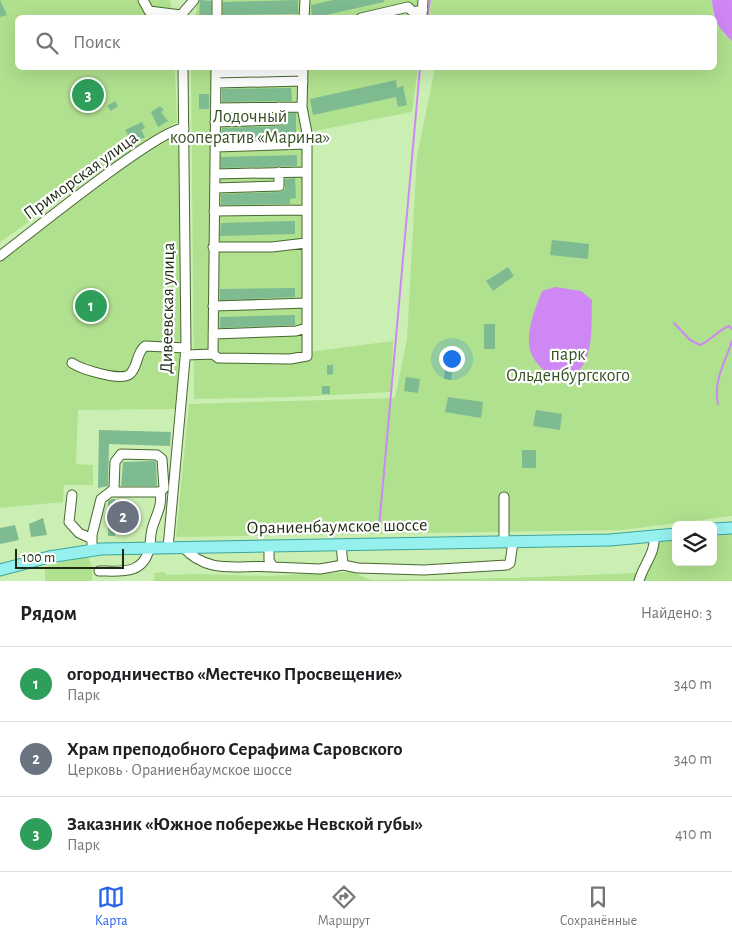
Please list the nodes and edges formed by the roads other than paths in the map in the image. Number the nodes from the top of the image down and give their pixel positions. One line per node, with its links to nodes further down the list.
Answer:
1 (143, 0): 6 (street)
2 (194, 0): 7 (street)
3 (217, 0): 8 (street)
4 (305, 0): 9 (street)
5 (423, 9): 10 (street)
6 (175, 15)
7 (182, 15)
8 (217, 15)
9 (304, 15)
10 (374, 15)
11 (182, 70): 19 (street, Дивеевская улица)
12 (216, 70): 13 (street); 14 (street)
13 (303, 73): 14 (street); 15 (street)
14 (216, 83): 16 (street)
15 (302, 107): 17 (street); 20 (street)
16 (216, 108): 17 (street); 18 (street)
17 (279, 108): 18 (street)
18 (215, 122): 21 (street)
19 (184, 128): 30 (street, Приморская улица); 35 (street, Дивеевская улица)
20 (306, 144): 21 (street); 23 (street)
21 (215, 147): 24 (street)
22 (279, 172): 23 (street); 24 (street); 25 (street)
23 (306, 172): 26 (street)
24 (215, 174): 25 (street)
25 (214, 188): 27 (street)
26 (306, 210): 27 (street); 28 (street)
27 (214, 212): 29 (street)
28 (306, 243): 29 (street); 31 (street)
29 (213, 247): 32 (street)
30 (0, 256)
31 (307, 303): 32 (street); 33 (street)
32 (213, 306): 34 (street)
33 (307, 328): 34 (street); 36 (street)
34 (213, 334): 36 (street)
35 (186, 351): 36 (street); 37 (street); 52 (street, Дивеевская улица)
36 (213, 354)
37 (72, 364)
38 (112, 492): 39 (street); 39 (street); 47 (street)
39 (160, 492): 51 (street)
40 (72, 495): 47 (street)
41 (504, 498): 46 (street)
42 (732, 528): 43 (main road)
43 (717, 529)
44 (672, 534): 45 (main road, Ораниенбаумское шоссе)
45 (654, 536): 46 (main road, Ораниенбаумское шоссе); 57 (street)
46 (508, 542): 48 (main road, Ораниенбаумское шоссе); 53 (street)
47 (92, 544): 51 (main road, Ораниенбаумское шоссе); 55 (main road, Ораниенбаумское шоссе)
48 (341, 545): 49 (main road, Ораниенбаумское шоссе); 53 (street)
49 (269, 546): 50 (main road, Ораниенбаумское шоссе); 54 (street)
50 (183, 547): 52 (main road, Ораниенбаумское шоссе); 54 (street)
51 (150, 548): 52 (main road, Ораниенбаумское шоссе); 56 (street)
52 (168, 548)
53 (343, 565): 54 (street)
54 (273, 568)
55 (0, 570)
56 (99, 571)
57 (639, 581)

